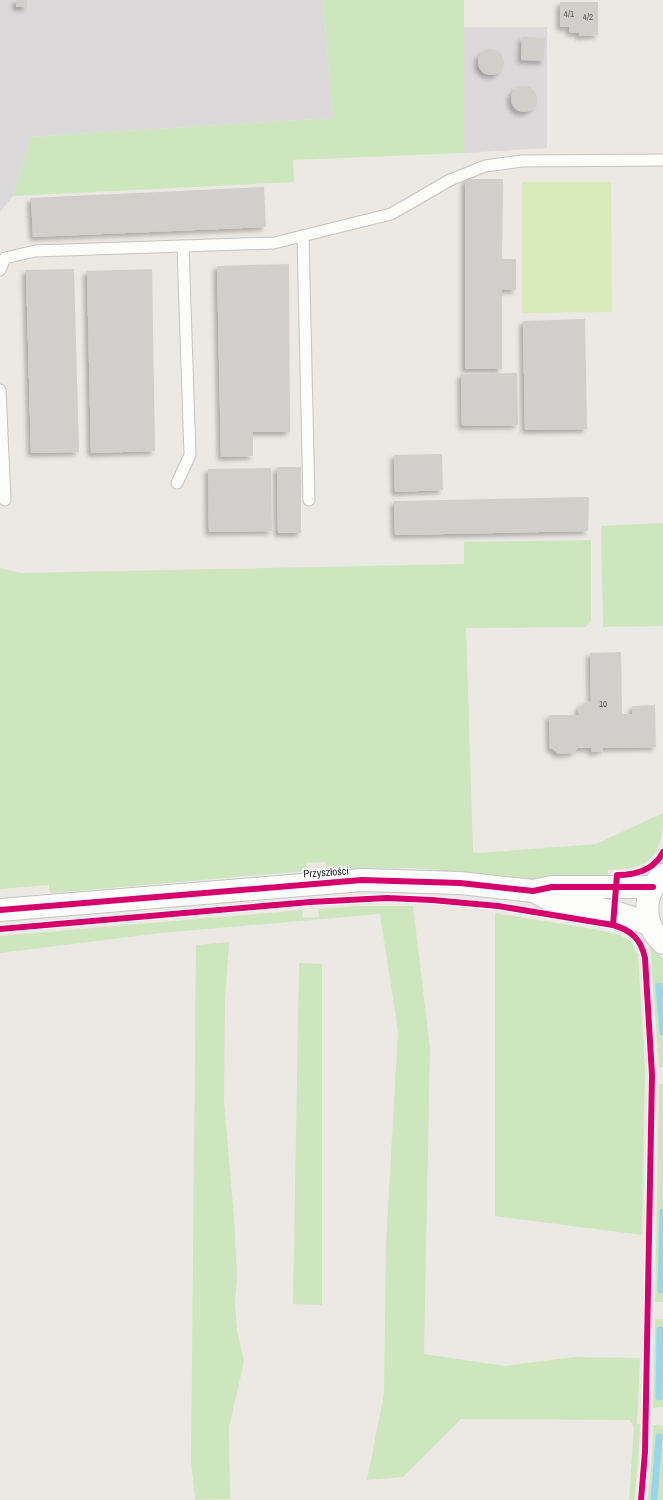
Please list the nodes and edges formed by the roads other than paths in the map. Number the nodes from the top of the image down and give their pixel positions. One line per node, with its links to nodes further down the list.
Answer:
1 (663, 160): 2 (lane)
2 (303, 236): 3 (lane); 8 (lane)
3 (183, 246): 4 (lane); 6 (lane)
4 (0, 270)
5 (0, 390): 7 (lane)
6 (177, 483)
7 (5, 500)
8 (309, 500)
9 (658, 881): 10 (street, Przyszłości); 12 (street)
10 (533, 891): 11 (street, Przyszłości); 12 (street, Przyszłości)
11 (0, 910)
12 (650, 925): 13 (street)
13 (663, 943)

